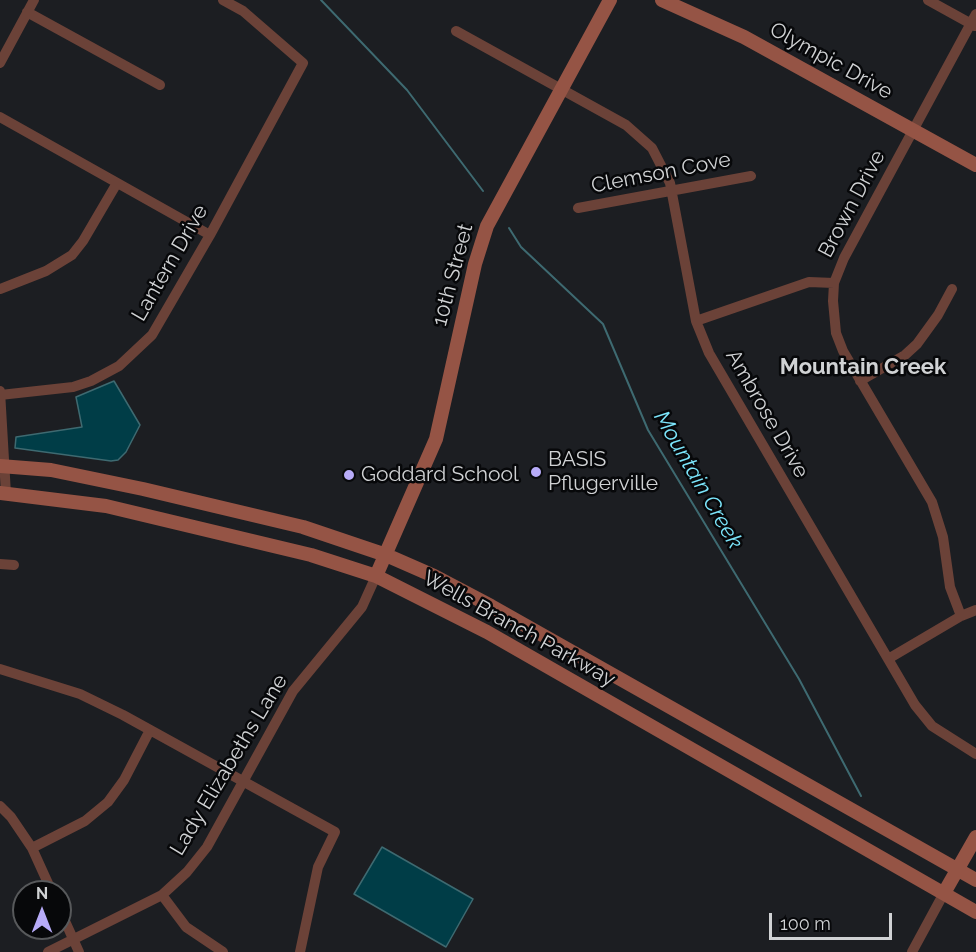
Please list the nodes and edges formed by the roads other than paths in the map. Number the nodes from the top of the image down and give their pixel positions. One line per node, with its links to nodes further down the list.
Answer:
1 (34, 0): 6 (street)
2 (223, 0): 19 (street, Lantern Drive)
3 (610, 0): 11 (main road, 10th Street)
4 (662, 0): 13 (main road, Olympic Drive)
5 (928, 0): 7 (street)
6 (27, 12): 9 (street); 10 (street)
7 (974, 22): 13 (street, Brown Drive)
8 (456, 30): 11 (street, Ambrose Drive)
9 (0, 63)
10 (160, 85)
11 (561, 88): 17 (street, Ambrose Drive); 28 (main road, 10th Street)
12 (0, 117): 16 (street)
13 (914, 130): 14 (main road, Olympic Drive); 20 (street, Brown Drive)
14 (976, 165)
15 (751, 176): 17 (street, Clemson Cove)
16 (117, 183): 19 (street); 21 (street)
17 (672, 190): 18 (street, Clemson Cove); 23 (street, Ambrose Drive)
18 (578, 208)
19 (210, 235): 25 (street, Lantern Drive)
20 (834, 283): 23 (street); 24 (street, Brown Drive)
21 (0, 289)
22 (952, 289): 24 (street)
23 (696, 321): 34 (street, Ambrose Drive)
24 (860, 381): 33 (street, Brown Drive)
25 (0, 394): 26 (street)
26 (3, 466): 27 (street); 28 (main road, Wells Branch Parkway)
27 (3, 494): 31 (main road, Wells Branch Parkway)
28 (386, 555): 31 (main road, 10th Street); 42 (main road, Wells Branch Parkway)
29 (0, 564): 30 (street)
30 (14, 565)
31 (376, 576): 38 (street, Lady Elizabeths Lane); 45 (main road, Wells Branch Parkway)
32 (976, 610): 33 (street)
33 (960, 616): 34 (street)
34 (888, 659): 37 (street, Ambrose Drive)
35 (0, 669): 36 (street)
36 (150, 730): 38 (street); 41 (street)
37 (976, 754)
38 (244, 782): 46 (street, Lady Elizabeths Lane); 52 (street)
39 (0, 806): 41 (street)
40 (976, 837): 42 (main road)
41 (32, 848): 43 (street)
42 (957, 870): 44 (main road, Wells Branch Parkway); 45 (main road)
43 (47, 880)
44 (976, 880)
45 (944, 893): 47 (main road, Wells Branch Parkway); 53 (street)
46 (162, 896): 48 (street, Lady Elizabeths Lane); 51 (street)
47 (976, 912)
48 (73, 940): 49 (street, Lady Elizabeths Lane); 50 (street)
49 (48, 952)
50 (79, 952)
51 (223, 952)
52 (300, 952)
53 (912, 952)

